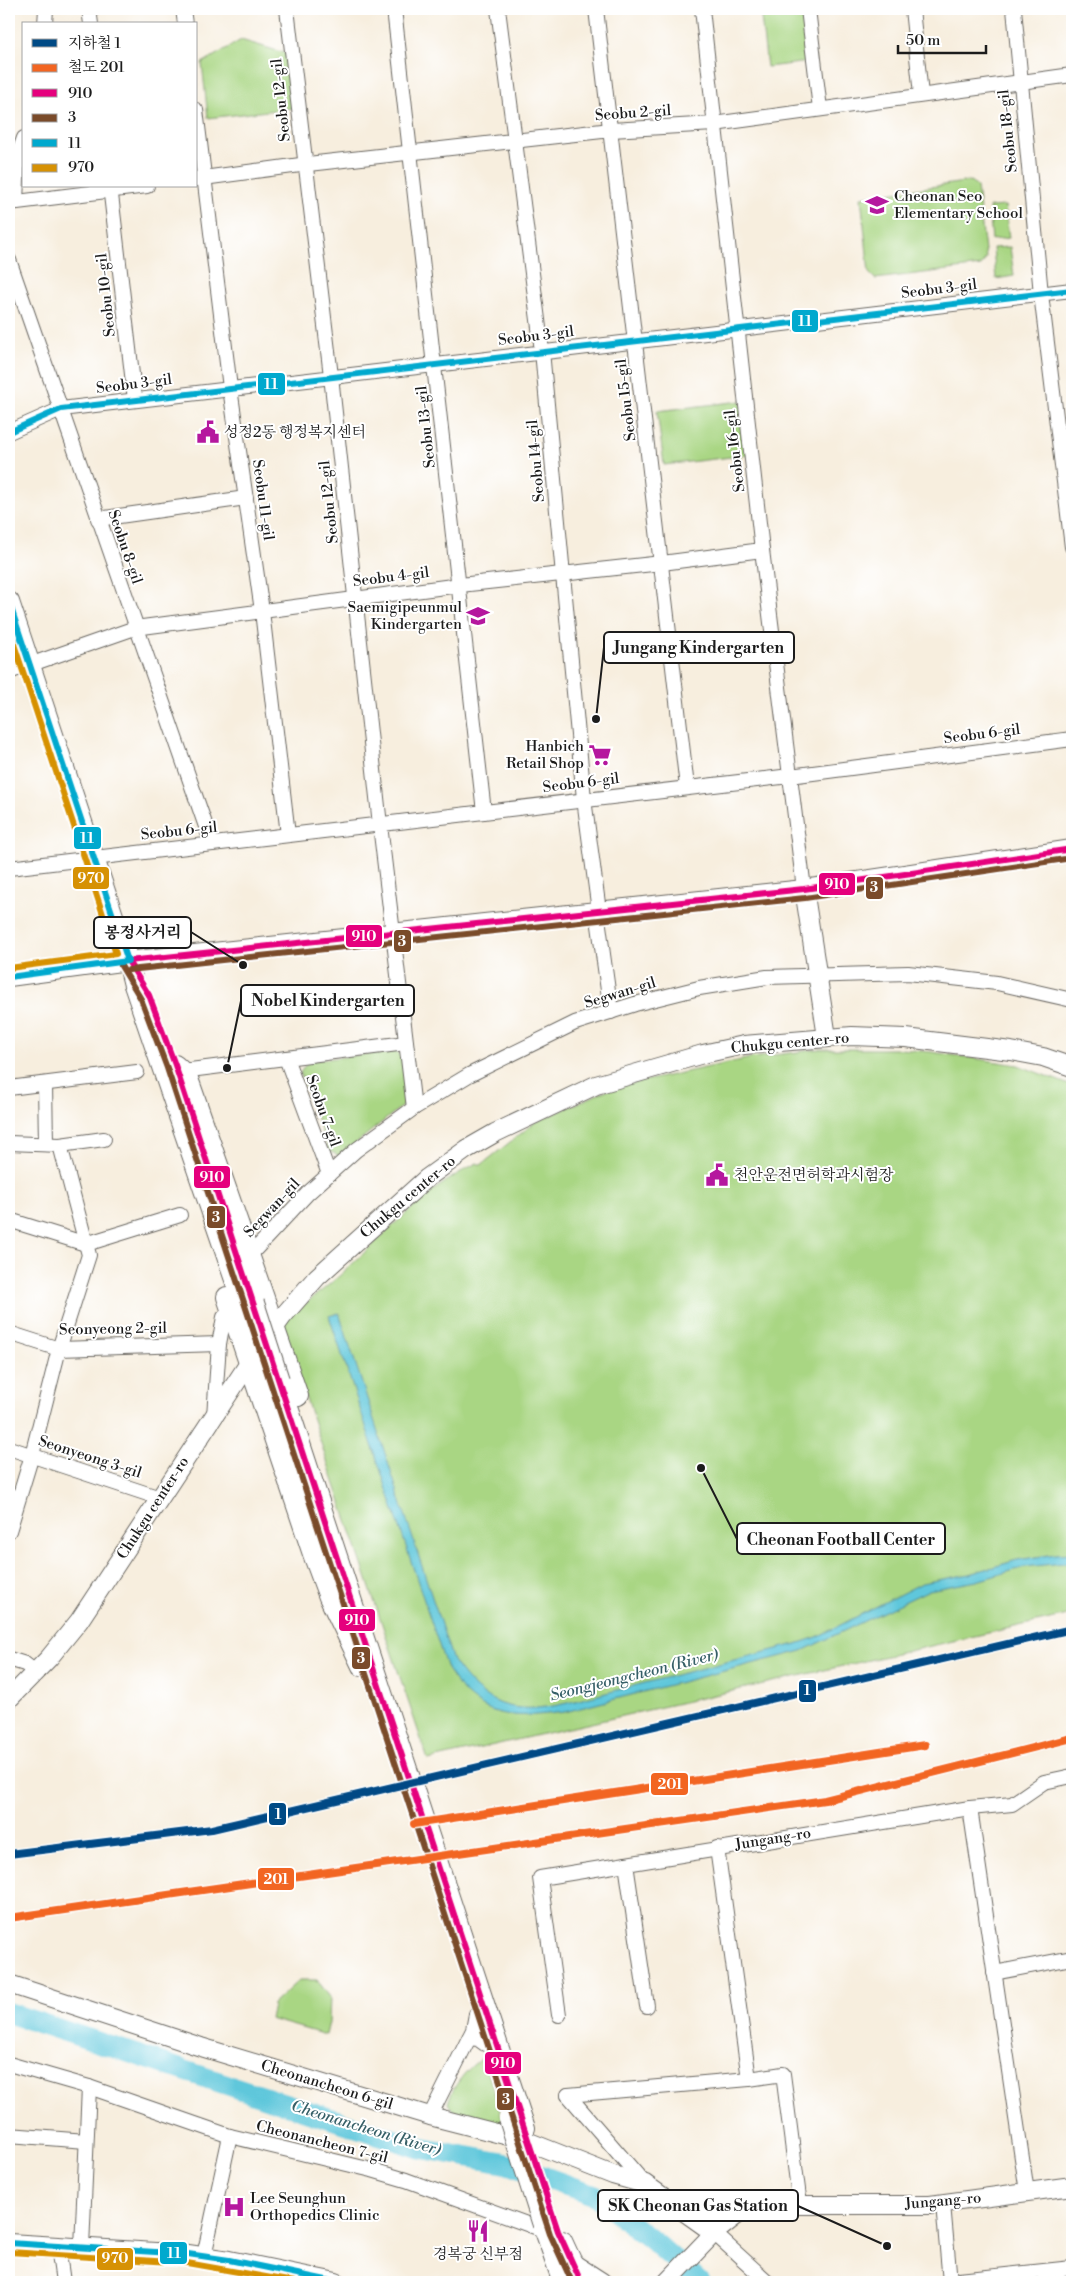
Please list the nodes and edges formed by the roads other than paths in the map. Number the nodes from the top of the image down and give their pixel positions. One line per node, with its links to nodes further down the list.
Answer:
1 (46, 9): 12 (street)
2 (89, 9): 13 (street)
3 (183, 9): 14 (street)
4 (287, 9): 25 (street, Seobu 12-gil)
5 (394, 9): 24 (street, Seobu 13-gil)
6 (498, 9): 22 (street, Seobu 14-gil)
7 (596, 9): 20 (street, Seobu 15-gil)
8 (702, 9): 19 (street, Seobu 16-gil)
9 (808, 9): 18 (street)
10 (912, 9): 17 (street)
11 (1014, 9): 16 (street, Seobu 18-gil)
12 (45, 22)
13 (91, 22)
14 (185, 22)
15 (1072, 75): 16 (street, Seobu 2-gil)
16 (1020, 81): 17 (street, Seobu 2-gil); 31 (street, Seobu 18-gil)
17 (921, 95): 18 (street, Seobu 2-gil)
18 (820, 109): 19 (street, Seobu 2-gil)
19 (714, 124): 20 (street, Seobu 2-gil); 32 (street, Seobu 16-gil)
20 (611, 130): 22 (street, Seobu 2-gil); 33 (street, Seobu 15-gil)
21 (198, 138): 26 (street, Seobu 11-gil)
22 (516, 142): 24 (street, Seobu 2-gil); 34 (street, Seobu 14-gil)
23 (22, 144): 28 (street)
24 (410, 152): 25 (street, Seobu 2-gil); 35 (street, Seobu 13-gil)
25 (304, 165): 26 (street, Seobu 2-gil); 36 (street, Seobu 12-gil)
26 (201, 179): 37 (street, Seobu 11-gil)
27 (111, 189): 28 (street); 38 (street, Seobu 10-gil)
28 (12, 203)
29 (9, 260): 39 (street, Seobu 8-gil)
30 (1072, 290): 31 (street, Seobu 3-gil)
31 (1041, 294): 32 (street, Seobu 3-gil); 42 (street, Seobu 18-gil)
32 (737, 329): 33 (street, Seobu 3-gil); 45 (street, Seobu 16-gil)
33 (636, 341): 34 (street, Seobu 3-gil); 46 (street, Seobu 15-gil)
34 (542, 351): 35 (street, Seobu 3-gil); 47 (street, Seobu 14-gil)
35 (435, 364): 36 (street, Seobu 3-gil); 48 (street, Seobu 13-gil)
36 (331, 376): 37 (street, Seobu 3-gil); 49 (street, Seobu 12-gil)
37 (230, 388): 38 (street, Seobu 3-gil); 41 (street, Seobu 11-gil)
38 (135, 400): 39 (street, Seobu 3-gil)
39 (61, 409): 40 (street, Seobu 3-gil); 43 (street, Seobu 8-gil)
40 (9, 432)
41 (246, 498): 43 (street); 51 (street, Seobu 11-gil)
42 (1070, 512): 44 (street, Seobu 18-gil)
43 (98, 519): 52 (street, Seobu 8-gil)
44 (1072, 547)
45 (762, 550): 46 (street, Seobu 4-gil); 56 (street, Seobu 16-gil)
46 (662, 563): 47 (street, Seobu 4-gil); 57 (street, Seobu 15-gil)
47 (562, 573): 48 (street, Seobu 4-gil); 58 (street, Seobu 14-gil)
48 (460, 585): 49 (street, Seobu 4-gil); 59 (street, Seobu 13-gil)
49 (355, 598): 51 (street, Seobu 4-gil); 60 (street, Seobu 12-gil)
50 (9, 602): 53 (main road)
51 (262, 611): 52 (street, Seobu 4-gil); 61 (street, Seobu 11-gil)
52 (135, 628): 53 (street, Seobu 4-gil); 62 (street, Seobu 8-gil)
53 (30, 665): 54 (street, Seobu 4-gil); 64 (main road)
54 (9, 672)
55 (1072, 739): 56 (street, Seobu 6-gil)
56 (790, 776): 57 (street, Seobu 6-gil); 66 (street, Seobu 16-gil)
57 (687, 787): 58 (street, Seobu 6-gil)
58 (584, 799): 59 (street, Seobu 6-gil); 67 (street, Seobu 14-gil)
59 (484, 812): 60 (street, Seobu 6-gil)
60 (380, 825): 61 (street, Seobu 6-gil); 68 (street, Seobu 12-gil)
61 (288, 835): 62 (street, Seobu 6-gil)
62 (212, 844): 64 (street, Seobu 6-gil)
63 (1072, 849): 66 (street)
64 (92, 857): 65 (street, Seobu 6-gil); 69 (main road)
65 (9, 868)
66 (804, 889): 67 (street); 70 (street)
67 (598, 911): 68 (street); 73 (street, Seobu 14-gil)
68 (394, 932): 69 (street); 75 (street, Seobu 12-gil)
69 (128, 961): 71 (street); 78 (main road)
70 (817, 975): 72 (street, Segwan-gil); 73 (street, Segwan-gil); 74 (street)
71 (9, 977)
72 (1072, 1000)
73 (611, 1012): 82 (street, Segwan-gil)
74 (826, 1037): 77 (street, Chukgu center-ro); 93 (street, Chukgu center-ro)
75 (406, 1043): 76 (street, Seobu 7-gil); 82 (street, Seobu 12-gil)
76 (286, 1058): 78 (street, Seobu 7-gil); 87 (street, Seobu 7-gil)
77 (1072, 1067)
78 (173, 1068): 91 (main road); 97 (main road); 98 (main road)
79 (137, 1072): 80 (street)
80 (45, 1084): 81 (street); 85 (street)
81 (9, 1088)
82 (414, 1108): 87 (street, Segwan-gil)
83 (104, 1139): 86 (street)
84 (9, 1143): 85 (street)
85 (46, 1144): 86 (street)
86 (60, 1145): 90 (street)
87 (329, 1174): 91 (street, Segwan-gil)
88 (180, 1215): 90 (street)
89 (9, 1220): 90 (street)
90 (86, 1244): 96 (street)
91 (250, 1255): 93 (main road)
92 (224, 1318): 95 (street)
93 (276, 1328): 97 (street, Chukgu center-ro); 108 (main road)
94 (9, 1333): 96 (street, Seonyeong 2-gil)
95 (219, 1344): 96 (street, Seonyeong 2-gil); 99 (street)
96 (59, 1349): 101 (street)
97 (249, 1363): 99 (street, Chukgu center-ro); 106 (main road)
98 (275, 1383): 106 (main road); 108 (main road)
99 (214, 1416): 102 (street, Chukgu center-ro)
100 (9, 1448): 101 (street, Seonyeong 3-gil)
101 (32, 1455): 102 (street, Seonyeong 3-gil); 103 (street)
102 (160, 1498): 105 (street, Chukgu center-ro)
103 (9, 1531)
104 (9, 1659): 105 (street)
105 (34, 1671): 107 (street, Chukgu center-ro)
106 (372, 1688): 109 (main road)
107 (9, 1699)
108 (386, 1707): 109 (main road)
109 (400, 1763): 114 (main road)
110 (1072, 1776): 111 (street, Jungang-ro)
111 (970, 1808): 112 (street, Jungang-ro); 116 (street)
112 (718, 1848): 113 (street); 122 (street, Jungang-ro)
113 (626, 1864): 118 (street); 119 (street)
114 (442, 1892): 120 (main road); 125 (main road)
115 (1072, 1958): 116 (street)
116 (994, 1973): 131 (street)
117 (9, 1984): 124 (street, Cheonancheon 6-gil)
118 (647, 2006)
119 (559, 2015)
120 (477, 2041): 124 (street); 125 (main road)
121 (9, 2064): 123 (street, Cheonancheon 7-gil)
122 (749, 2079): 129 (street, Cheonancheon 6-gil); 133 (street, Cheonancheon 6-gil)
123 (89, 2087): 127 (street, Cheonancheon 7-gil); 128 (street)
124 (430, 2116): 129 (street, Cheonancheon 6-gil)
125 (517, 2123): 134 (main road, bridge)
126 (9, 2135): 128 (street)
127 (230, 2136): 134 (street, Cheonancheon 7-gil); 140 (street)
128 (86, 2141): 138 (street)
129 (646, 2184): 135 (street, Cheonancheon 6-gil)
130 (1072, 2186): 131 (street, Jungang-ro)
131 (1027, 2192): 132 (street, Jungang-ro)
132 (943, 2204): 133 (street, Jungang-ro); 153 (street)
133 (800, 2205): 135 (street, Jungang-ro)
134 (549, 2229): 139 (main road); 141 (main road)
135 (708, 2238): 151 (street, Jungang-ro); 152 (street)
136 (9, 2243): 137 (street)
137 (58, 2246): 138 (street); 144 (street)
138 (82, 2247): 140 (street)
139 (552, 2250): 147 (street); 148 (main road)
140 (204, 2256): 142 (street)
141 (570, 2261): 149 (main road); 150 (street)
142 (253, 2265): 145 (street); 146 (street)
143 (1072, 2268): 153 (street)
144 (62, 2282)
145 (257, 2282)
146 (336, 2282)
147 (553, 2282)
148 (563, 2282)
149 (581, 2282)
150 (602, 2282)
151 (667, 2282)
152 (768, 2282)
153 (950, 2282)

